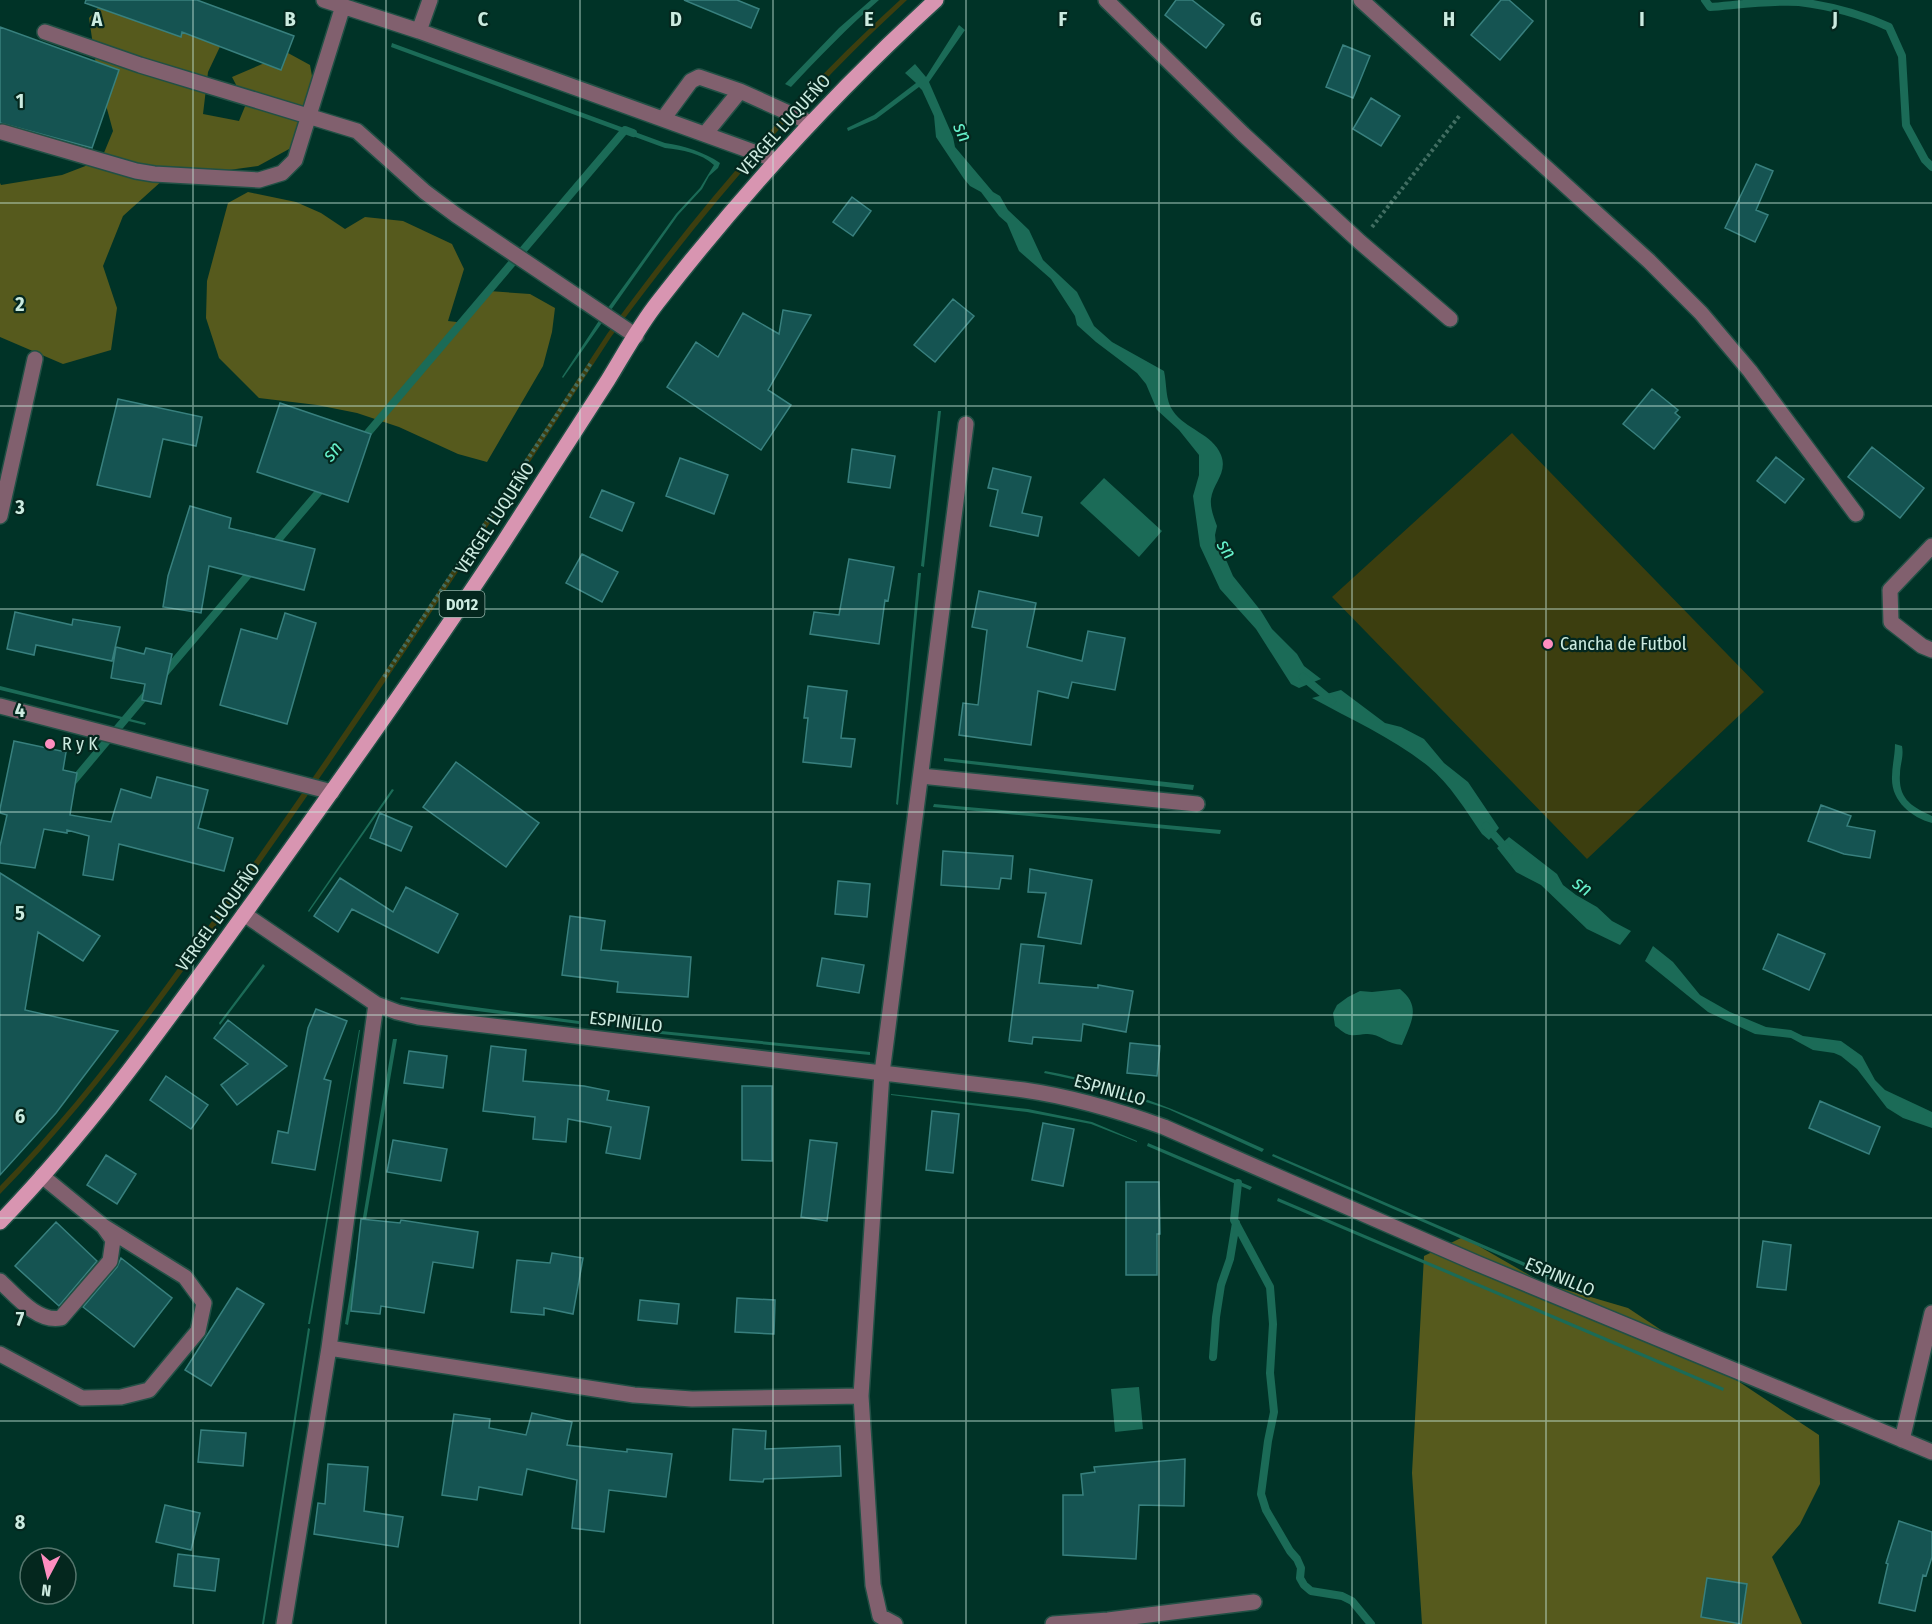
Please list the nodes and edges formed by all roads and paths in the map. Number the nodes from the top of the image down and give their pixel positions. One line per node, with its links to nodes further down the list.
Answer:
1 (324, 0): 6 (street)
2 (430, 0): 7 (street)
3 (936, 0): 13 (main road, VERGEL LUQUEÑO / D012)
4 (1106, 0): 17 (street)
5 (1361, 0): 10 (street)
6 (344, 6): 7 (street); 11 (street)
7 (419, 31): 12 (street)
8 (45, 32): 11 (street)
9 (740, 91): 12 (street); 13 (street); 15 (street)
10 (1471, 101): 17 (path); 22 (street)
11 (310, 116): 14 (street); 19 (street)
12 (663, 119): 15 (street)
13 (811, 123): 16 (main road, VERGEL LUQUEÑO / D012)
14 (2, 132)
15 (705, 134): 16 (street)
16 (776, 159): 19 (main road, VERGEL LUQUEÑO / D012)
17 (1360, 242): 18 (street)
18 (1450, 320)
19 (636, 336): 28 (main road, VERGEL LUQUEÑO / D012)
20 (34, 359): 23 (street)
21 (966, 424): 27 (street)
22 (1856, 514)
23 (0, 516)
24 (1932, 546): 25 (street)
25 (1932, 650)
26 (0, 706): 28 (street)
27 (921, 776): 29 (street); 32 (street)
28 (332, 792): 30 (main road, VERGEL LUQUEÑO / D012)
29 (1197, 804)
30 (244, 914): 31 (street, ESPINILLO); 33 (main road, VERGEL LUQUEÑO / D012)
31 (376, 1004): 32 (street, ESPINILLO); 38 (street)
32 (882, 1073): 40 (street); 41 (street, ESPINILLO)
33 (42, 1176): 34 (main road, VERGEL LUQUEÑO / D012); 35 (street)
34 (0, 1222)
35 (103, 1226): 36 (street); 39 (street)
36 (0, 1281)
37 (1932, 1313): 41 (street)
38 (329, 1348): 40 (street); 45 (street)
39 (0, 1354)
40 (861, 1396): 46 (street)
41 (1902, 1440): 42 (street, ESPINILLO)
42 (1932, 1452)
43 (1254, 1602): 44 (street)
44 (1108, 1622): 47 (street)
45 (284, 1624)
46 (895, 1624)
47 (1053, 1624)

